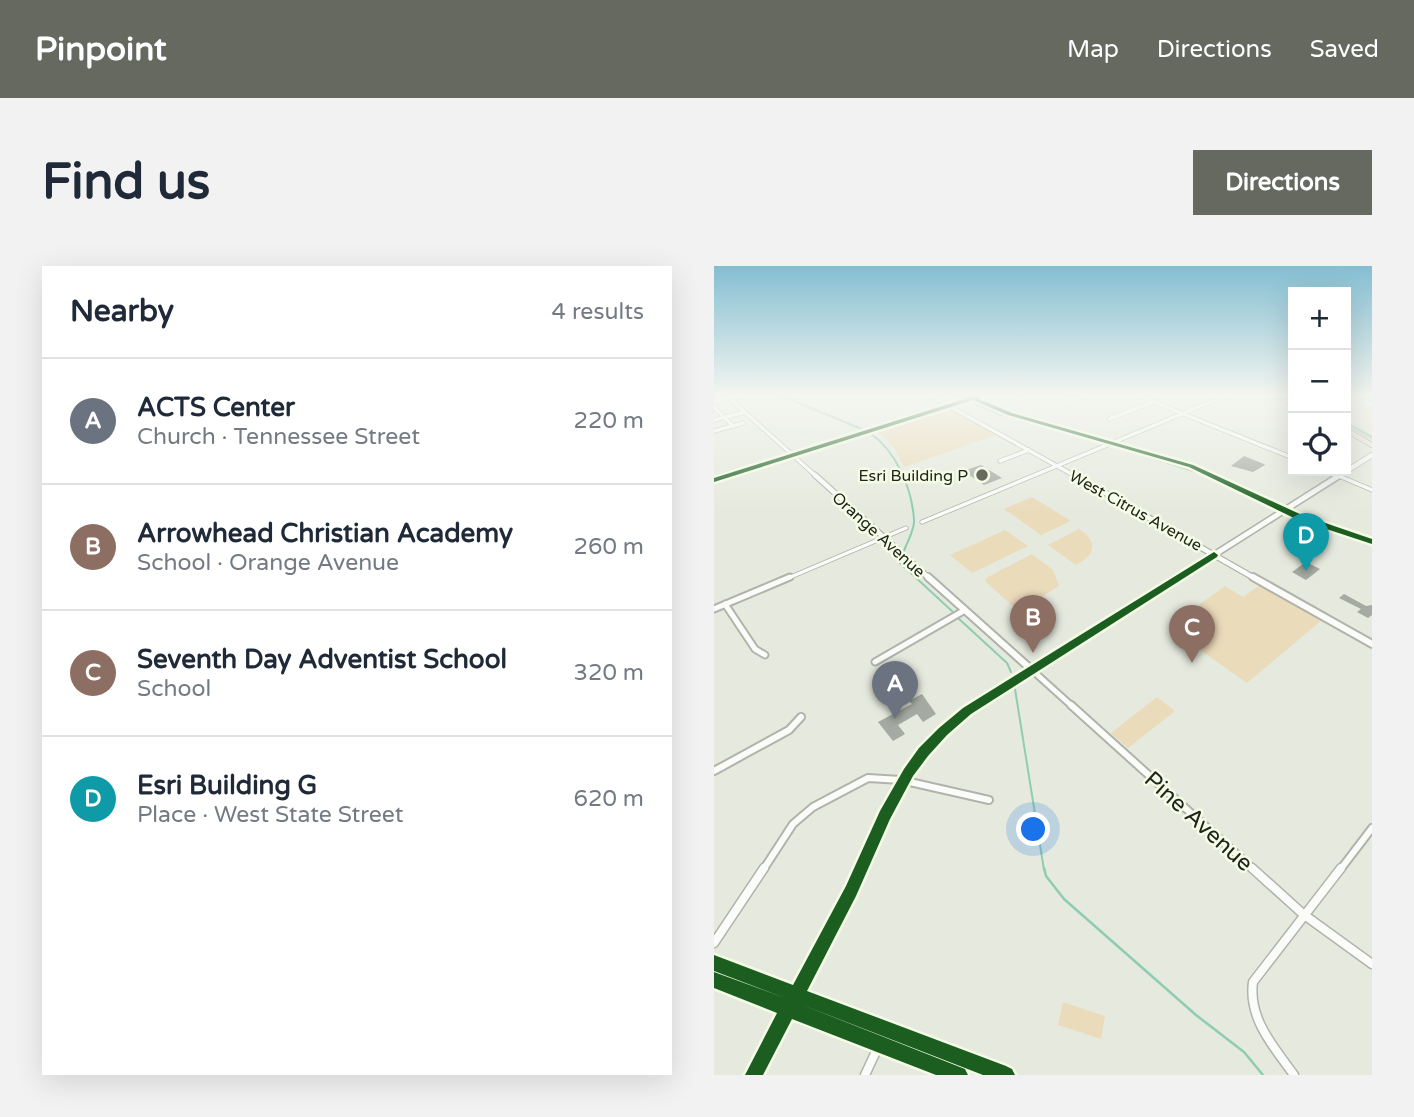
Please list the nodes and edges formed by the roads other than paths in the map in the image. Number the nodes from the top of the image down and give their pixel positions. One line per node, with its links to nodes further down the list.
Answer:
1 (769, 434): 10 (street, Orange Avenue)
2 (861, 434): 10 (main road)
3 (1000, 434): 9 (street)
4 (1134, 434): 7 (street)
5 (1232, 434): 11 (street)
6 (1351, 435): 8 (main road)
7 (1104, 446): 14 (street)
8 (1372, 446)
9 (1029, 450): 13 (street); 14 (street)
10 (792, 455): 17 (main road); 21 (street, Orange Avenue)
11 (1288, 456)
12 (1372, 456): 15 (main road)
13 (1000, 461)
14 (1057, 466): 19 (street); 22 (street, West Citrus Avenue)
15 (1351, 469)
16 (1339, 476): 18 (street); 22 (main road)
17 (714, 480)
18 (1372, 490)
19 (922, 522)
20 (906, 528): 21 (street)
21 (884, 538): 23 (street); 25 (street, Orange Avenue)
22 (1214, 555): 26 (street, West Citrus Avenue); 29 (main road)
23 (725, 604): 24 (street); 27 (street)
24 (714, 609)
25 (965, 610): 28 (street); 29 (street, Orange Avenue)
26 (1372, 642)
27 (765, 655)
28 (875, 662)
29 (1032, 670): 32 (main road); 35 (street, Pine Avenue)
30 (801, 718): 31 (street)
31 (714, 771)
32 (901, 780): 33 (street); 36 (street); 40 (main road)
33 (989, 800)
34 (1372, 828): 35 (street)
35 (1303, 914): 38 (street, Pine Avenue); 48 (street)
36 (714, 943)
37 (714, 963): 40 (main road)
38 (1372, 964)
39 (714, 980): 41 (main road)
40 (795, 995): 41 (street); 42 (main road)
41 (788, 1008): 43 (main road); 44 (street)
42 (886, 1030): 43 (street); 47 (main road)
43 (878, 1044): 45 (street); 46 (main road)
44 (754, 1075)
45 (865, 1075)
46 (958, 1075)
47 (1006, 1075)
48 (1294, 1075)

